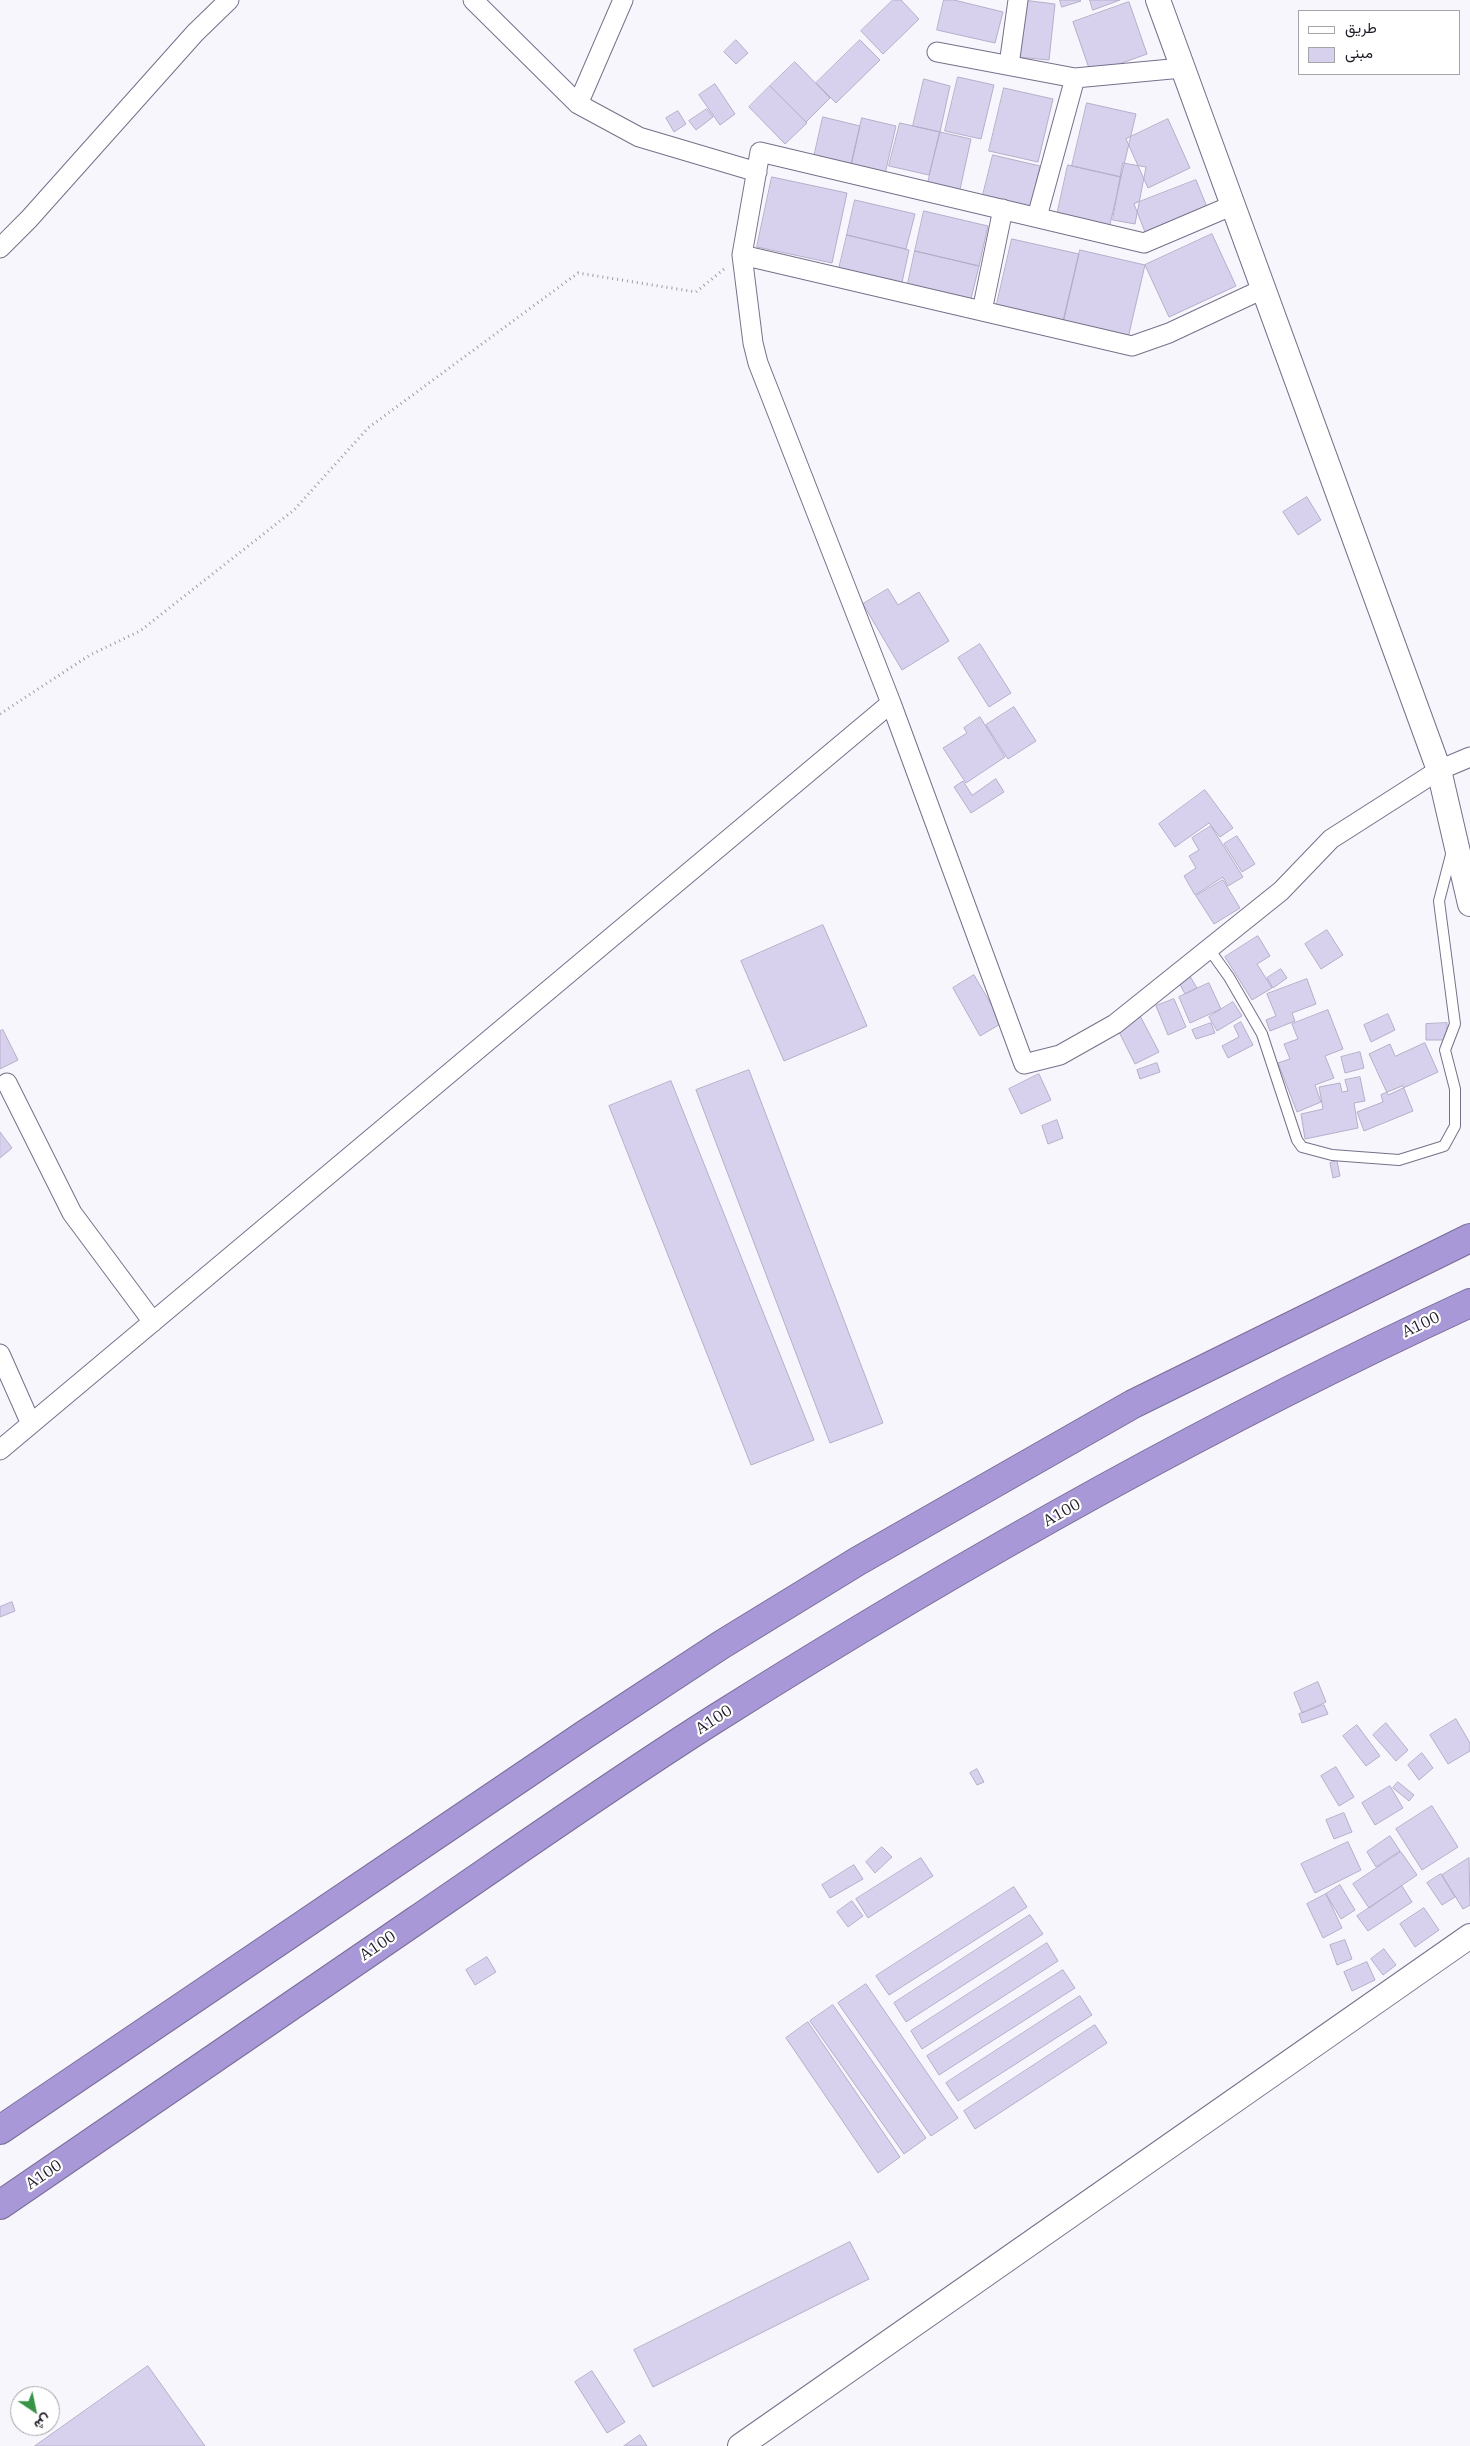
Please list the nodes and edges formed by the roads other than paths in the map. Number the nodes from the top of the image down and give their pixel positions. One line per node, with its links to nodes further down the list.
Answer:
1 (229, 0): 15 (street)
2 (473, 0): 10 (street)
3 (623, 0): 10 (street)
4 (1018, 0): 7 (street)
5 (1158, 0): 8 (street)
6 (937, 52): 7 (street)
7 (1009, 66): 9 (street)
8 (1182, 68): 9 (street); 12 (street)
9 (1075, 78): 14 (street)
10 (578, 104): 11 (street)
11 (757, 172): 13 (street); 16 (street)
12 (1231, 206): 14 (street); 17 (street)
13 (1003, 209): 14 (street); 18 (street)
14 (1037, 218)
15 (0, 248)
16 (742, 255): 18 (street); 19 (street)
17 (1263, 289): 18 (street); 21 (street)
18 (982, 311)
19 (891, 703): 24 (street); 28 (street)
20 (1470, 757): 21 (street)
21 (1439, 770): 22 (street); 24 (street)
22 (1454, 843): 23 (street); 24 (lane)
23 (1470, 904)
24 (1209, 949)
25 (7, 1083): 28 (street)
26 (1470, 1238): 33 (highway)
27 (1470, 1303): 34 (highway, A100 / A100)
28 (153, 1322): 30 (street)
29 (0, 1354): 30 (street)
30 (31, 1424): 31 (street)
31 (0, 1450)
32 (1470, 1936): 35 (street)
33 (0, 2130)
34 (0, 2205)
35 (740, 2446)

